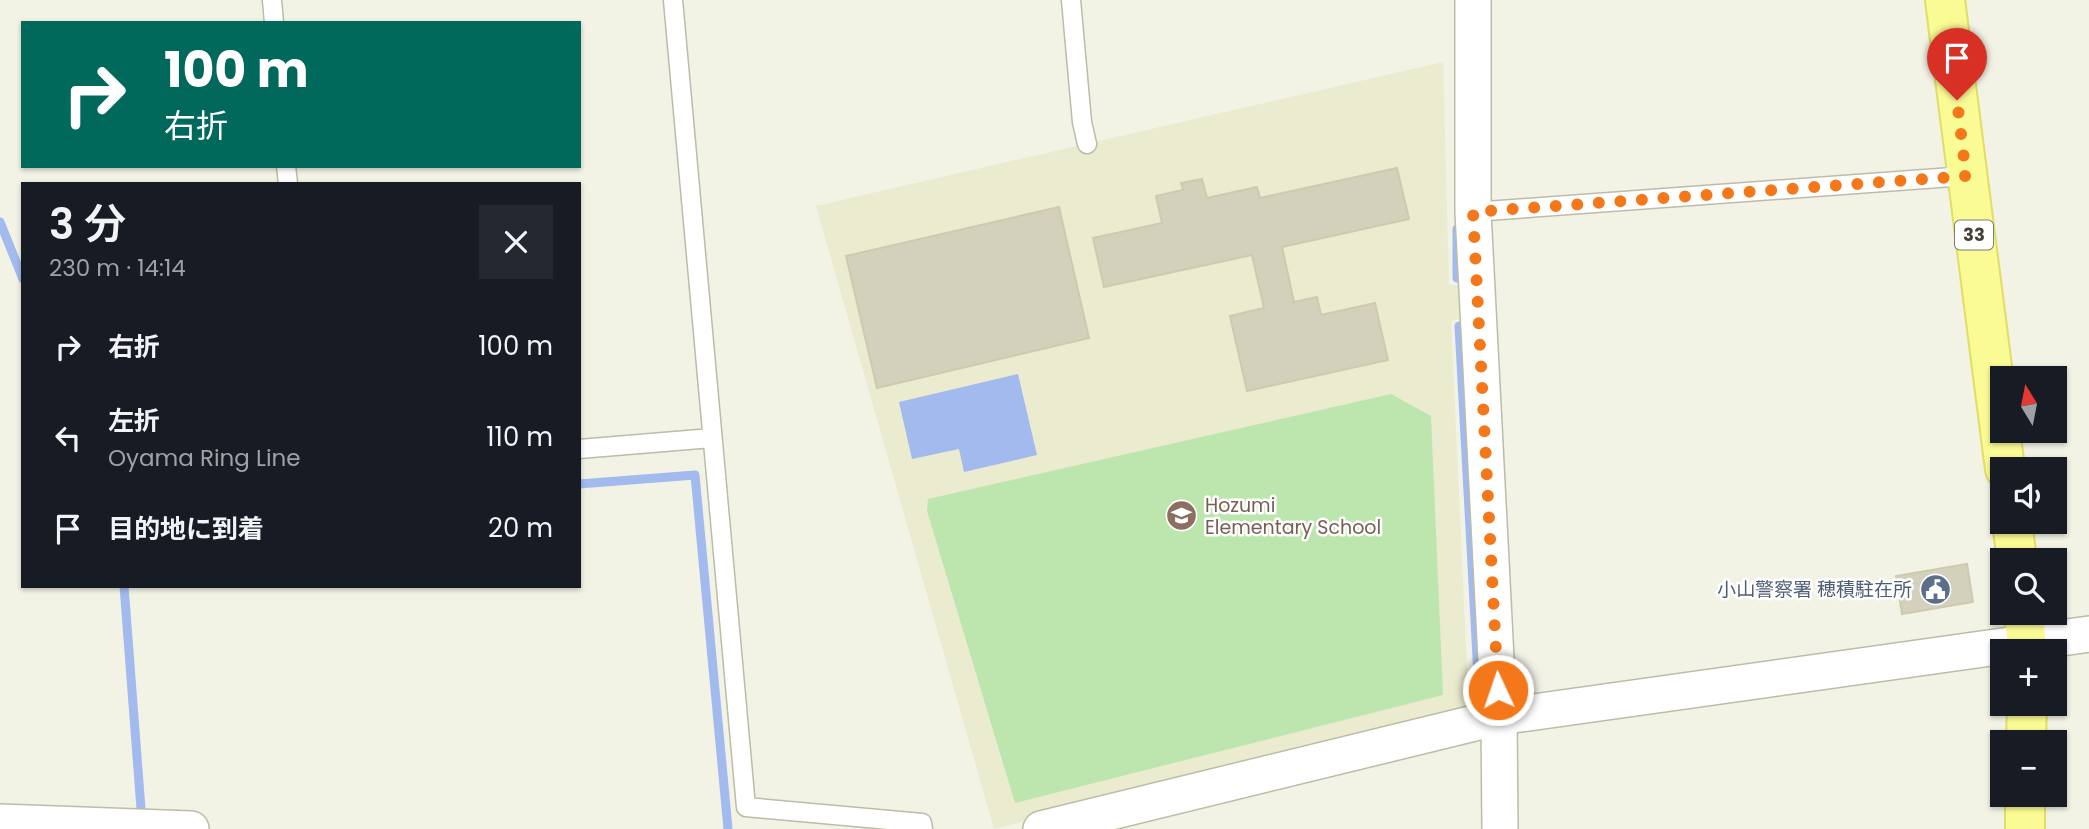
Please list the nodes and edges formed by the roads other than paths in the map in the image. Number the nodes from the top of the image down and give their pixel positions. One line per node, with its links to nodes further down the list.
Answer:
1 (272, 0): 6 (lane)
2 (673, 0): 10 (lane)
3 (1071, 0): 7 (lane)
4 (1472, 0): 9 (street)
5 (1945, 0): 8 (main road, 33)
6 (274, 21)
7 (1087, 144)
8 (1966, 176): 9 (lane); 12 (main road, 33)
9 (1473, 212): 15 (street)
10 (712, 438): 11 (lane); 19 (lane)
11 (581, 449)
12 (2003, 457)
13 (2089, 634): 14 (street)
14 (2026, 636): 15 (street)
15 (1499, 717): 20 (street); 21 (street)
16 (2025, 807): 22 (main road)
17 (0, 822): 18 (street)
18 (191, 829)
19 (923, 829)
20 (1041, 829)
21 (1500, 829)
22 (2025, 829)

